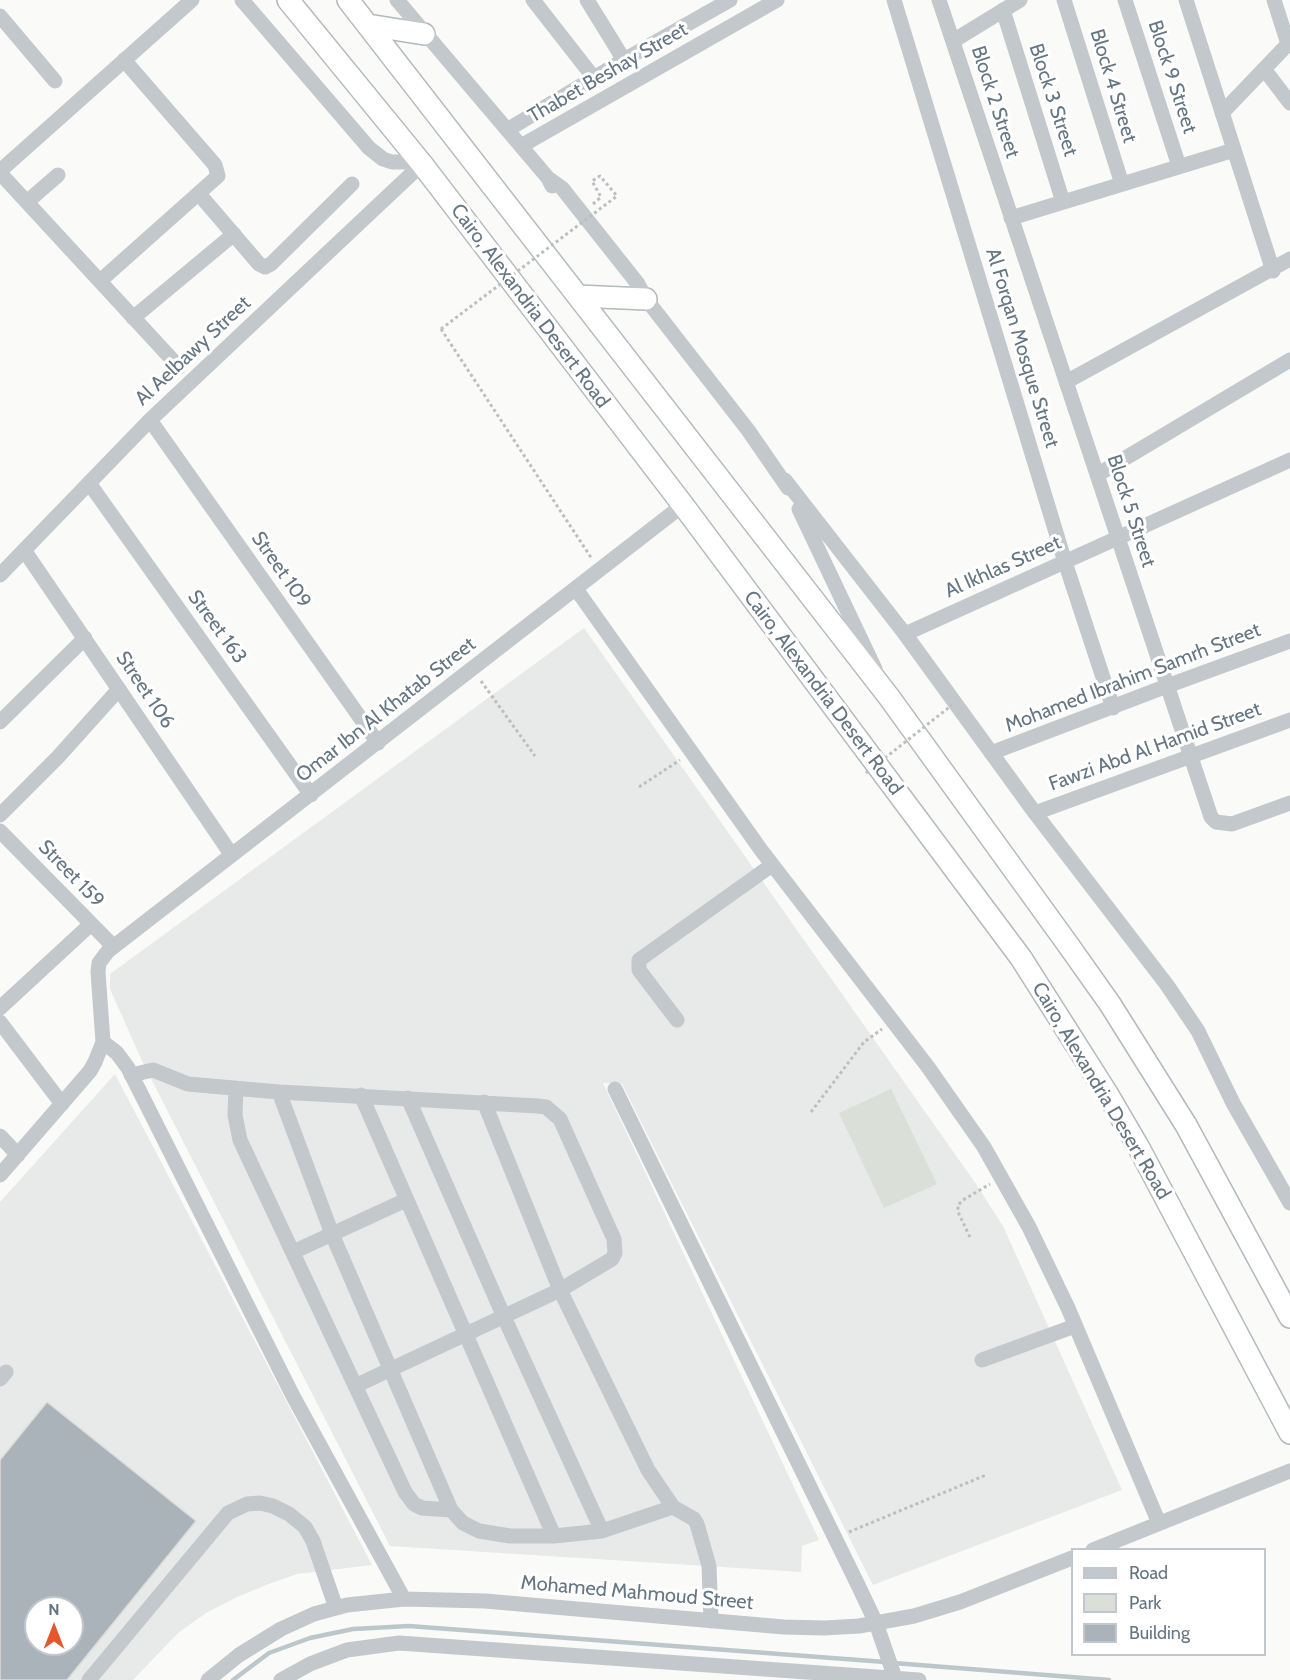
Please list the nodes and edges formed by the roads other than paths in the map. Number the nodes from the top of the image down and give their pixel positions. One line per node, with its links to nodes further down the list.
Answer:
1 (192, 0): 23 (street)
2 (242, 0): 33 (street)
3 (288, 0): 33 (highway, Cairo, Alexandria Desert Road)
4 (348, 0): 19 (highway)
5 (397, 0): 20 (street)
6 (533, 0): 26 (street)
7 (587, 0): 24 (street)
8 (730, 0): 24 (street, Thabet Beshay Street)
9 (777, 0): 31 (street, Thabet Beshay Street)
10 (894, 0): 61 (street, Al Forqan Mosque Street)
11 (939, 0): 21 (street, Block 2 Street)
12 (1020, 0): 17 (street)
13 (1064, 0): 38 (street, Block 4 Street)
14 (1125, 0): 34 (street, Block 9 Street)
15 (1186, 0): 29 (street)
16 (1274, 0): 22 (street)
17 (1003, 10): 21 (street); 41 (street, Block 3 Street)
18 (0, 16): 27 (street)
19 (368, 25): 20 (highway); 47 (highway)
20 (424, 34): 30 (street)
21 (952, 41): 42 (street, Block 2 Street)
22 (1289, 43): 25 (street)
23 (124, 60): 35 (street); 39 (street)
24 (624, 60): 26 (street, Thabet Beshay Street)
25 (1264, 69): 28 (street); 29 (street)
26 (594, 78): 30 (street, Thabet Beshay Street)
27 (55, 81)
28 (1290, 103)
29 (1222, 113): 32 (street)
30 (507, 130): 31 (street)
31 (521, 146): 48 (street)
32 (1234, 150): 34 (street); 45 (street)
33 (420, 162): 53 (street, Al Aelbawy Street); 58 (highway, Cairo, Alexandria Desert Road)
34 (1179, 166): 38 (street)
35 (0, 172): 40 (street)
36 (58, 176): 40 (street)
37 (352, 184): 43 (street)
38 (1122, 184): 41 (street)
39 (199, 194): 43 (street); 46 (street)
40 (27, 202): 46 (street)
41 (1063, 202): 42 (street)
42 (1011, 218): 52 (street, Block 5 Street)
43 (234, 234): 49 (street)
44 (1290, 260): 45 (street)
45 (1273, 271): 52 (street)
46 (100, 281): 49 (street)
47 (578, 296): 48 (highway); 69 (highway)
48 (646, 299): 56 (street)
49 (133, 318): 51 (street)
50 (1290, 360): 55 (street)
51 (179, 367)
52 (1066, 382): 55 (street, Block 5 Street)
53 (150, 420): 57 (street, Al Aelbawy Street); 73 (street, Street 109)
54 (1290, 460): 59 (street, Al Ikhlas Street)
55 (1097, 475): 59 (street, Block 5 Street)
56 (784, 480): 64 (street); 69 (street)
57 (89, 483): 60 (street, Al Aelbawy Street); 76 (street, Street 163)
58 (683, 505): 63 (street, Omar Ibn Al Khatab Street); 112 (highway, Cairo, Alexandria Desert Road)
59 (1118, 537): 61 (street, Al Ikhlas Street); 67 (street, Block 5 Street)
60 (24, 550): 62 (street, Al Aelbawy Street); 65 (street, Street 106)
61 (1065, 562): 64 (street, Al Ikhlas Street); 70 (street, Al Forqan Mosque Street)
62 (0, 575)
63 (576, 589): 73 (street, Omar Ibn Al Khatab Street); 82 (street)
64 (905, 634): 74 (street)
65 (85, 638): 68 (street, Street 106); 72 (street)
66 (1290, 641): 67 (street, Mohamed Ibrahim Samrh Street)
67 (1167, 686): 70 (street, Mohamed Ibrahim Samrh Street); 75 (street, Block 5 Street)
68 (119, 689): 79 (street); 81 (street, Street 106)
69 (889, 698): 105 (highway)
70 (1113, 708): 74 (street, Mohamed Ibrahim Samrh Street)
71 (1290, 720): 75 (street, Fawzi Abd Al Hamid Street)
72 (0, 722)
73 (378, 743): 76 (street, Omar Ibn Al Khatab Street)
74 (992, 753): 78 (street)
75 (1191, 755): 77 (street, Block 5 Street); 78 (street, Fawzi Abd Al Hamid Street)
76 (311, 795): 81 (street, Omar Ibn Al Khatab Street)
77 (1290, 803)
78 (1035, 813): 101 (street)
79 (0, 815)
80 (0, 831): 83 (street, Street 159)
81 (231, 854): 84 (street, Omar Ibn Al Khatab Street)
82 (772, 865): 86 (street); 107 (street)
83 (91, 924): 84 (street, Street 159); 85 (street)
84 (113, 946): 88 (street)
85 (0, 1008)
86 (676, 1020)
87 (0, 1022): 96 (street)
88 (103, 1042): 89 (street); 96 (street)
89 (131, 1075): 90 (street); 121 (street)
90 (236, 1088): 92 (street); 103 (street)
91 (615, 1089): 124 (street)
92 (279, 1092): 93 (street); 102 (street)
93 (361, 1095): 94 (street); 100 (street)
94 (408, 1098): 95 (street); 106 (street)
95 (484, 1102): 104 (street); 104 (street)
96 (62, 1104): 98 (street)
97 (0, 1136): 98 (street)
98 (18, 1155): 99 (street)
99 (0, 1175)
100 (406, 1200): 102 (street); 108 (street)
101 (1290, 1203)
102 (332, 1234): 103 (street); 110 (street)
103 (293, 1252): 111 (street)
104 (560, 1290): 106 (street); 114 (street)
105 (1288, 1310)
106 (504, 1317): 108 (street); 117 (street)
107 (1075, 1326): 109 (street); 116 (street)
108 (464, 1334): 110 (street); 118 (street)
109 (982, 1360)
110 (390, 1369): 111 (street); 115 (street)
111 (355, 1386): 115 (street)
112 (1290, 1433)
113 (1290, 1471): 116 (street)
114 (673, 1507): 117 (street); 123 (street)
115 (451, 1510): 118 (street)
116 (1159, 1523): 119 (street)
117 (602, 1531): 118 (street)
118 (554, 1536)
119 (1098, 1548)
120 (1071, 1558): 124 (street, Mohamed Mahmoud Street)
121 (404, 1599): 122 (street, Mohamed Mahmoud Street); 123 (street, Mohamed Mahmoud Street)
122 (336, 1608): 126 (street); 127 (street, Mohamed Mahmoud Street)
123 (711, 1621): 124 (street, Mohamed Mahmoud Street)
124 (876, 1623): 125 (street)
125 (895, 1678): 128 (street); 129 (street)
126 (89, 1680)
127 (208, 1680)
128 (281, 1680)
129 (919, 1680)

